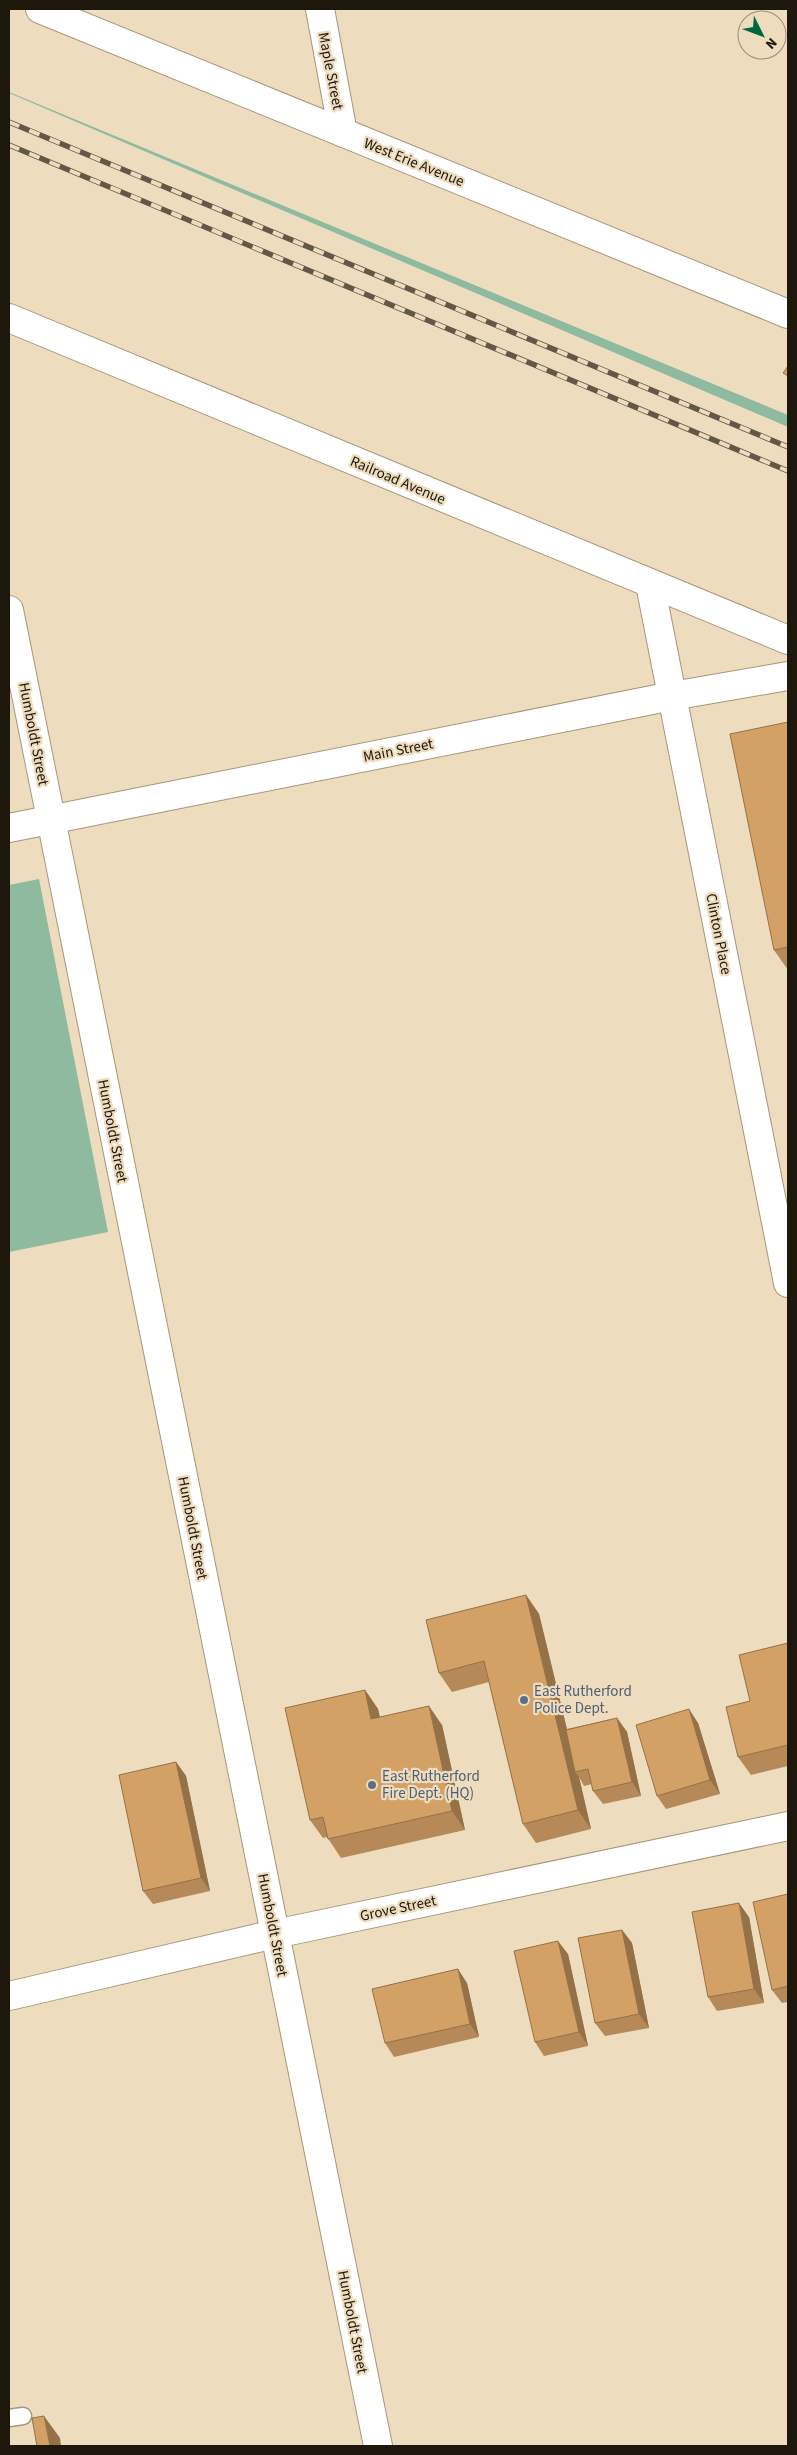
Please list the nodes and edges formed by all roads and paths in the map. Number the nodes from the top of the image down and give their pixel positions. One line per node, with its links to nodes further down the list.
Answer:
1 (40, 9): 3 (street, West Erie Avenue)
2 (320, 9): 3 (street, Maple Street)
3 (343, 133): 4 (street, West Erie Avenue)
4 (788, 314)
5 (9, 318): 6 (street, Railroad Avenue)
6 (650, 584): 8 (street, Railroad Avenue); 10 (street, Clinton Place)
7 (9, 610): 11 (street, Humboldt Street)
8 (788, 640)
9 (788, 676): 10 (street, Main Street)
10 (672, 696): 11 (street, Main Street); 13 (street, Clinton Place)
11 (51, 818): 12 (street, Main Street); 15 (street, Humboldt Street)
12 (9, 828)
13 (788, 1283)
14 (788, 1826): 15 (street, Grove Street)
15 (274, 1934): 16 (street, Grove Street); 17 (street, Humboldt Street)
16 (9, 1996)
17 (378, 2446)

